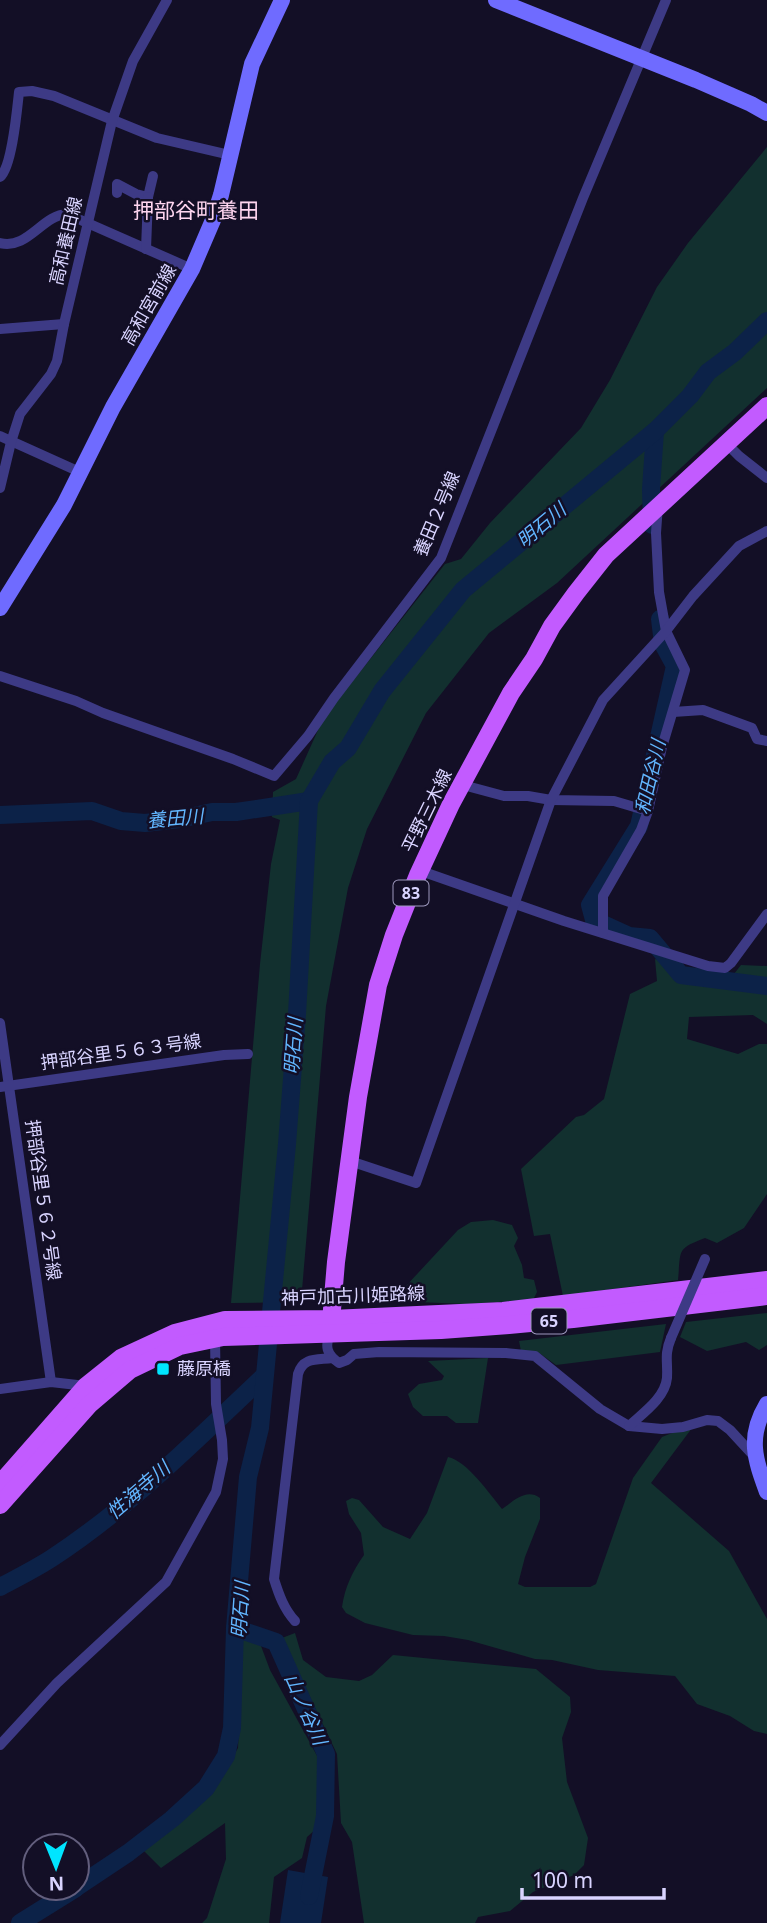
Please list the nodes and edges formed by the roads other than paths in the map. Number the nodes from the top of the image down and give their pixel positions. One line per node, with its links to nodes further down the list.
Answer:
1 (167, 0): 7 (street, 高和養田線)
2 (282, 0): 8 (street, 高和宮前線)
3 (496, 0): 5 (street)
4 (666, 0): 5 (street, 養田２号線)
5 (642, 60): 6 (street); 30 (street, 養田２号線)
6 (767, 113)
7 (112, 121): 8 (street); 9 (street, 高和養田線); 11 (street)
8 (230, 155): 16 (street, 高和宮前線)
9 (99, 176): 12 (street); 13 (street, 高和養田線)
10 (153, 176): 12 (street)
11 (0, 177)
12 (148, 197): 15 (street)
13 (88, 224): 14 (street); 15 (street); 17 (street, 高和養田線)
14 (0, 243)
15 (146, 249): 16 (street)
16 (192, 269): 23 (street, 高和宮前線)
17 (64, 324): 18 (street); 21 (street, 高和養田線)
18 (0, 329)
19 (767, 406): 22 (main road, 平野三木線 / 83)
20 (0, 436): 21 (street)
21 (11, 442): 23 (street); 25 (street, 高和養田線)
22 (727, 444): 24 (street); 26 (main road, 平野三木線 / 83)
23 (82, 473): 28 (street, 高和宮前線)
24 (767, 478)
25 (0, 488)
26 (654, 509): 29 (street); 33 (main road, 平野三木線 / 83)
27 (767, 531): 29 (street)
28 (0, 608)
29 (666, 631): 31 (street); 34 (street)
30 (0, 676)
31 (673, 712): 32 (street); 35 (street)
32 (767, 741)
33 (463, 785): 34 (street); 36 (main road, 平野三木線 / 83)
34 (551, 800): 35 (street); 37 (street)
35 (648, 811): 39 (street)
36 (421, 871): 37 (street); 43 (main road, 平野三木線 / 83)
37 (515, 904): 39 (street); 43 (street)
38 (767, 914): 39 (street)
39 (603, 933)
40 (0, 1023): 42 (street, 押部谷里５６２号線)
41 (248, 1054): 42 (street, 押部谷里５６３号線)
42 (4, 1087): 50 (street, 押部谷里５６２号線)
43 (350, 1161): 47 (main road, 平野三木線 / 83)
44 (705, 1259): 54 (street, bridge)
45 (767, 1279): 47 (main road, 神戸加古川姫路線 / 65)
46 (767, 1296): 47 (main road, 神戸加古川姫路線 / 65)
47 (331, 1326): 48 (main road, 神戸加古川姫路線 / 65); 49 (street, 神戸加古川姫路線)
48 (221, 1332): 51 (main road, 神戸加古川姫路線 / 65); 58 (main road, 神戸加古川姫路線 / 65); 60 (street)
49 (332, 1358): 54 (street); 59 (street)
50 (51, 1382): 51 (street); 52 (street)
51 (86, 1386): 56 (main road, 神戸加古川姫路線 / 65)
52 (0, 1390)
53 (767, 1404): 55 (street)
54 (629, 1426): 55 (street)
55 (754, 1456): 57 (street)
56 (0, 1484)
57 (767, 1492)
58 (0, 1505)
59 (295, 1621)
60 (0, 1745)

